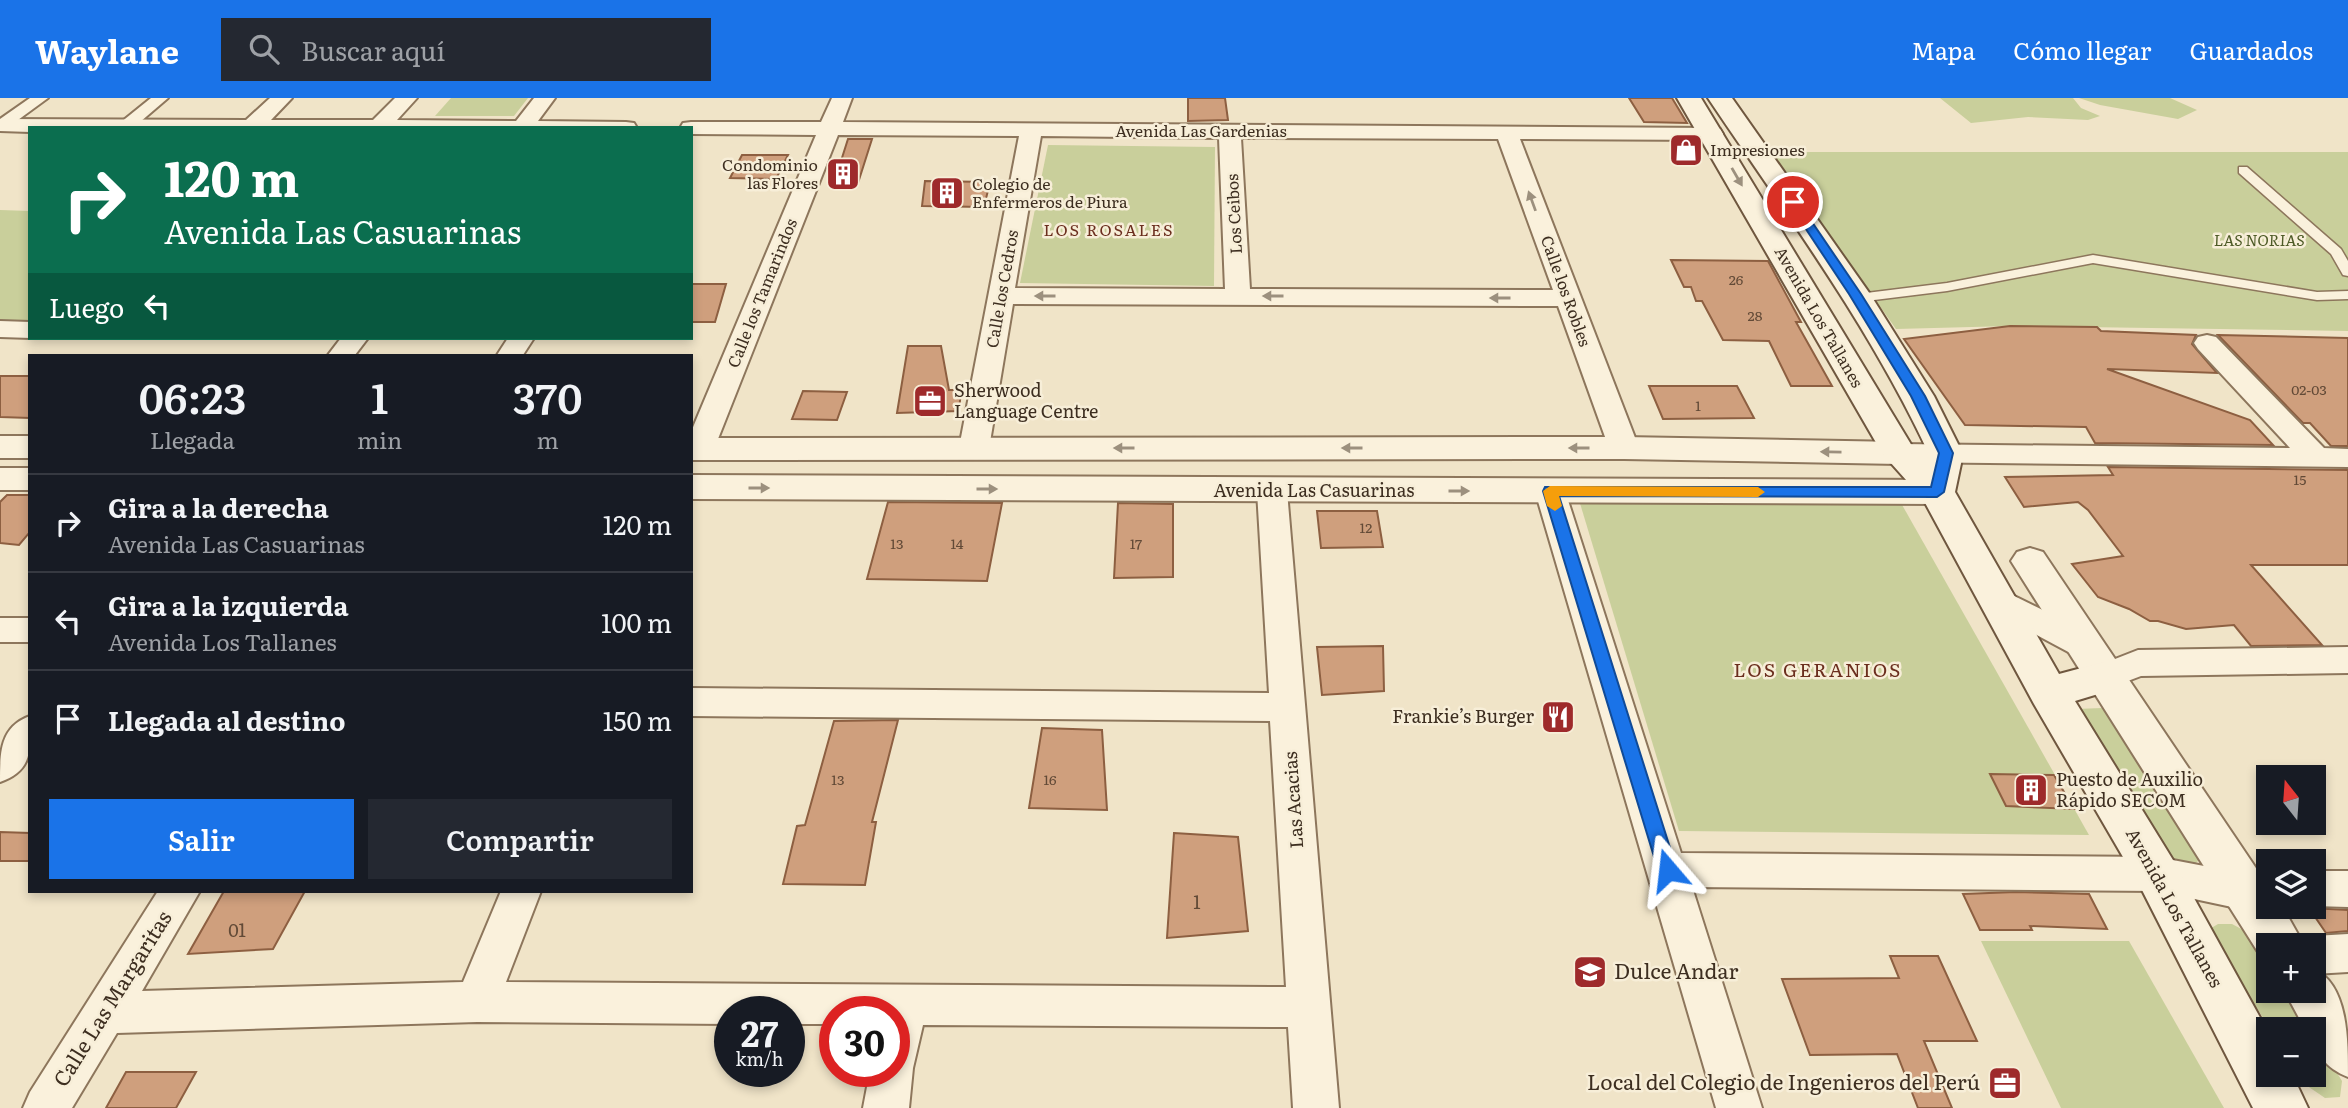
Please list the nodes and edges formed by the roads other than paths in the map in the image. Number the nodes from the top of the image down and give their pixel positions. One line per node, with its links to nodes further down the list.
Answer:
1 (40, 98): 13 (street)
2 (160, 98): 9 (street)
3 (282, 98): 10 (street)
4 (407, 98): 11 (street)
5 (545, 98): 12 (street)
6 (842, 98): 16 (street, Calle los Tamarindos)
7 (1689, 98): 20 (street, Avenida Los Tallanes)
8 (1720, 98): 26 (street, Avenida Los Tallanes)
9 (126, 126)
10 (252, 126)
11 (380, 126)
12 (523, 126)
13 (5, 128): 14 (street)
14 (28, 128)
15 (693, 128): 16 (street, Avenida Las Gardenias)
16 (828, 128): 17 (street, Avenida Las Gardenias); 37 (street, Calle los Tamarindos)
17 (1031, 130): 18 (street, Avenida Las Gardenias); 24 (street, Calle los Cedros)
18 (1230, 132): 19 (street, Avenida Las Gardenias); 25 (street, Los Ceibos)
19 (1507, 133): 20 (street, Avenida Las Gardenias); 27 (street, Calle los Robles, one-way to 19)
20 (1712, 134): 38 (street, Avenida Los Tallanes, one-way to 38)
21 (2243, 170): 22 (lane)
22 (2348, 272)
23 (2348, 295): 26 (lane)
24 (1001, 296): 25 (street, one-way to 24); 35 (street, Calle los Cedros)
25 (1238, 296): 27 (street, one-way to 25)
26 (1858, 298): 41 (street, Avenida Los Tallanes)
27 (1569, 299): 36 (street, Calle los Robles)
28 (0, 329): 29 (street)
29 (28, 330)
30 (353, 340): 32 (street)
31 (2207, 343): 39 (street)
32 (342, 354)
33 (0, 447): 34 (street)
34 (28, 447)
35 (974, 448): 36 (street, one-way to 35); 37 (street)
36 (1624, 448): 38 (street, one-way to 36)
37 (695, 449)
38 (1899, 453): 41 (street, Avenida Los Tallanes)
39 (2316, 458): 40 (street); 41 (street)
40 (2348, 458)
41 (1942, 473): 46 (street, Avenida Las Casuarinas); 48 (street, Avenida Los Tallanes)
42 (28, 478): 43 (street)
43 (0, 479)
44 (693, 487): 45 (street, Avenida Las Casuarinas, one-way to 45)
45 (1272, 491): 46 (street, Avenida Las Casuarinas, one-way to 46); 55 (street, Las Acacias)
46 (1550, 491): 58 (street)
47 (2030, 561): 52 (street)
48 (1996, 598): 52 (street); 53 (street, Avenida Los Tallanes)
49 (0, 630): 50 (street)
50 (28, 630)
51 (2348, 660): 52 (street)
52 (2095, 662): 53 (street); 62 (street)
53 (2049, 693): 59 (street, Avenida Los Tallanes)
54 (693, 702): 55 (street)
55 (1288, 707): 72 (street, Las Acacias)
56 (28, 732): 57 (street)
57 (0, 767)
58 (1668, 870): 59 (street); 79 (street)
59 (2157, 874): 63 (street); 80 (street, Avenida Los Tallanes)
60 (2326, 889): 61 (street)
61 (2348, 889)
62 (2256, 890)
63 (2256, 891)
64 (179, 893): 73 (street, Calle Las Margaritas)
65 (520, 893): 68 (street)
66 (2348, 953): 67 (street)
67 (2326, 954)
68 (477, 1002): 70 (street); 73 (street)
69 (2317, 1003): 74 (street)
70 (819, 1006)
71 (910, 1007): 72 (street)
72 (1308, 1007): 78 (street, Las Acacias)
73 (104, 1013): 76 (street, Calle Las Margaritas)
74 (2348, 1052)
75 (889, 1087): 77 (street)
76 (46, 1108)
77 (886, 1108)
78 (1316, 1108)
79 (1739, 1108)
80 (2281, 1108)

